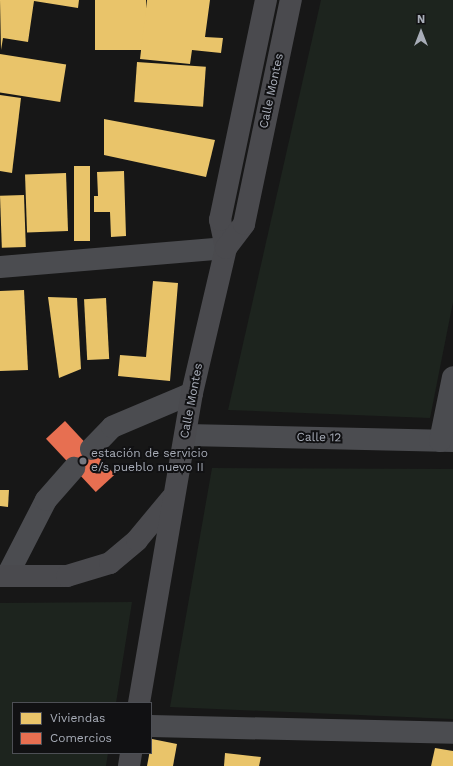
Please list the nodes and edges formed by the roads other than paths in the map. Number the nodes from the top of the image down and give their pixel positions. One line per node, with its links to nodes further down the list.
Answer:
1 (266, 0): 3 (street, Calle Montes)
2 (291, 0): 3 (street, Calle Montes)
3 (226, 248): 4 (street); 6 (street, Calle Montes)
4 (0, 267)
5 (453, 377): 8 (street)
6 (192, 393): 7 (street, Calle Montes); 9 (street)
7 (186, 435): 8 (street, Calle 12); 11 (street, Calle Montes)
8 (447, 441)
9 (91, 449)
10 (74, 468): 12 (street)
11 (172, 498): 12 (street, Calle Montes); 13 (street)
12 (4, 576)
13 (139, 702)
14 (152, 726): 15 (street)
15 (453, 733)
16 (131, 754): 17 (street)
17 (129, 766)

